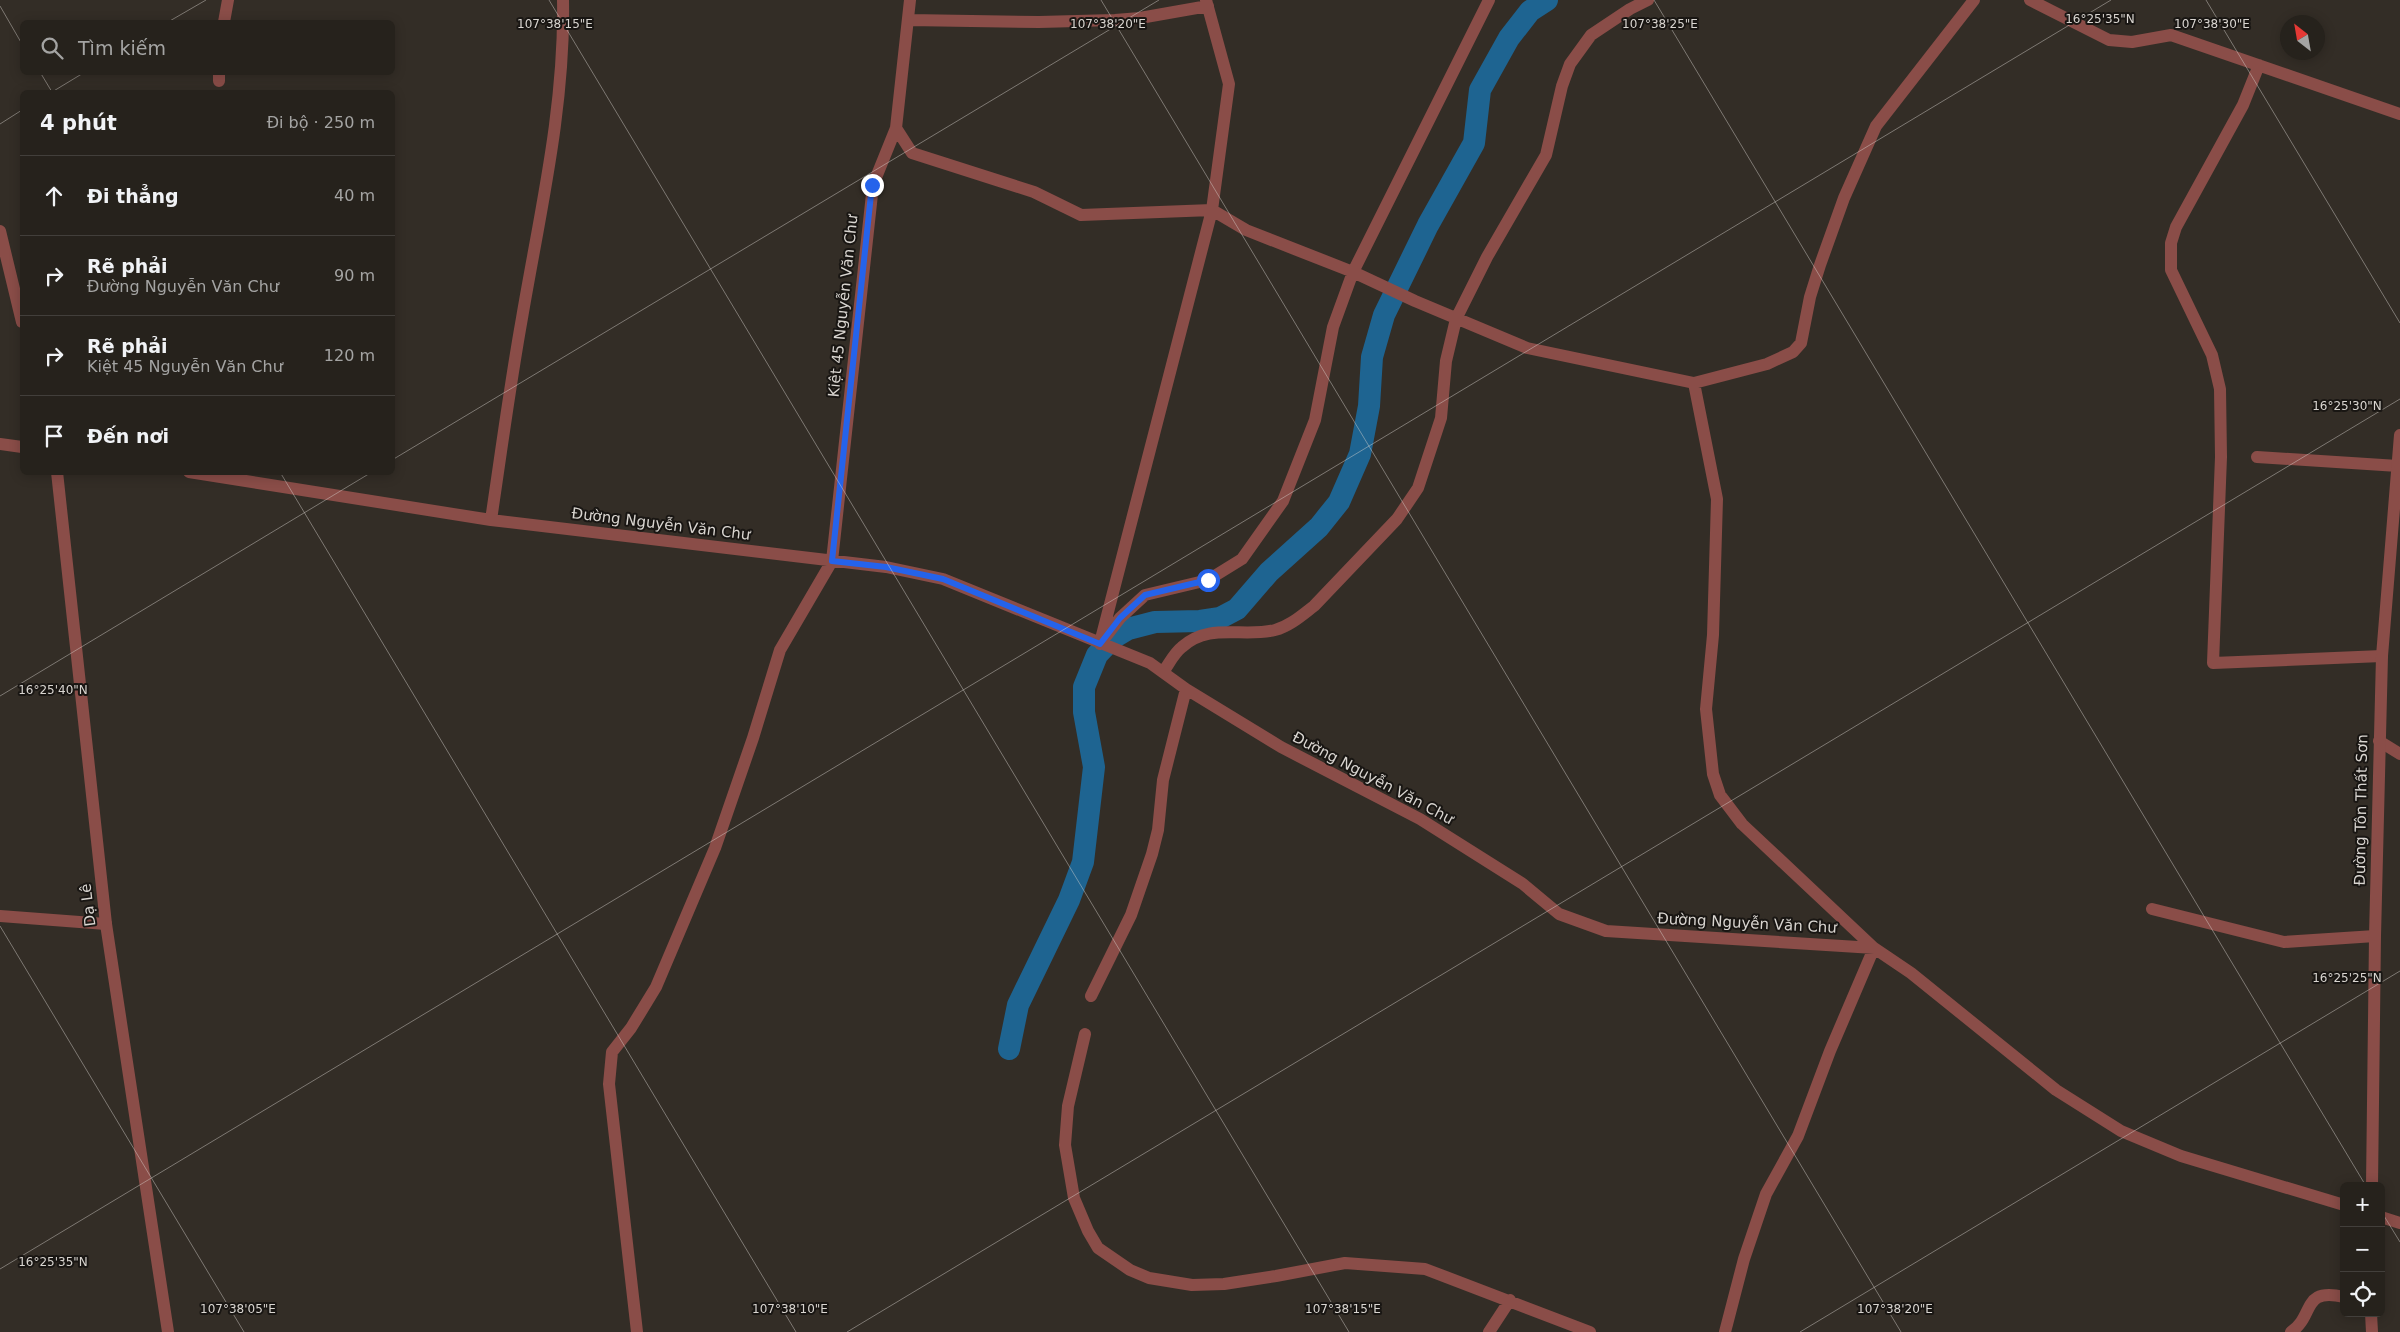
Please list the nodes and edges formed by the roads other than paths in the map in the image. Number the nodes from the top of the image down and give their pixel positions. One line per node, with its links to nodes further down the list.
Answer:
1 (228, 0): 9 (street)
2 (563, 0): 27 (street)
3 (910, 0): 10 (street, Kiệt 45 Nguyễn Văn Chư)
4 (1489, 0): 16 (street)
5 (1648, 0): 18 (street)
6 (1974, 0): 19 (street)
7 (2030, 0): 11 (street)
8 (1207, 3): 10 (street); 14 (street)
9 (224, 20)
10 (909, 20): 13 (street, Kiệt 45 Nguyễn Văn Chư)
11 (2259, 66): 12 (street); 30 (street)
12 (2400, 114)
13 (896, 128): 14 (street); 28 (street, Kiệt 45 Nguyễn Văn Chư)
14 (1212, 210): 16 (street); 29 (street)
15 (0, 231): 17 (street)
16 (1355, 273): 18 (street); 29 (street)
17 (20, 314)
18 (1456, 319): 19 (street); 31 (street)
19 (1694, 383): 39 (street)
20 (2400, 435): 24 (street, Đường Tôn Thất Sơn)
21 (0, 444): 22 (street)
22 (20, 447)
23 (2257, 457): 24 (street)
24 (2398, 466): 30 (street, Đường Tôn Thất Sơn)
25 (57, 475): 37 (street, Dạ Lê)
26 (208, 475): 27 (street, Đường Nguyễn Văn Chư)
27 (491, 520): 28 (street, Đường Nguyễn Văn Chư)
28 (832, 561): 29 (street, Đường Nguyễn Văn Chư); 50 (street)
29 (1100, 644): 31 (street, Đường Nguyễn Văn Chư)
30 (2382, 656): 33 (street, Đường Tôn Thất Sơn)
31 (1163, 672): 32 (street, Đường Nguyễn Văn Chư)
32 (1186, 689): 39 (street, Đường Nguyễn Văn Chư); 40 (street)
33 (2379, 741): 34 (street); 38 (street, Đường Tôn Thất Sơn)
34 (2400, 754)
35 (2152, 909): 38 (street)
36 (0, 916): 37 (street)
37 (106, 924): 49 (street, Dạ Lê)
38 (2375, 936): 42 (street, Đường Tôn Thất Sơn)
39 (1874, 948): 43 (street); 53 (street)
40 (1091, 996)
41 (1085, 1034): 47 (street)
42 (2372, 1182)
43 (2340, 1204)
44 (2385, 1218): 45 (street)
45 (2400, 1223)
46 (2340, 1296): 54 (street)
47 (1510, 1300): 51 (street); 52 (street)
48 (2371, 1317): 55 (street)
49 (168, 1332)
50 (637, 1332)
51 (1489, 1332)
52 (1590, 1332)
53 (1725, 1332)
54 (2292, 1332)
55 (2372, 1332)

